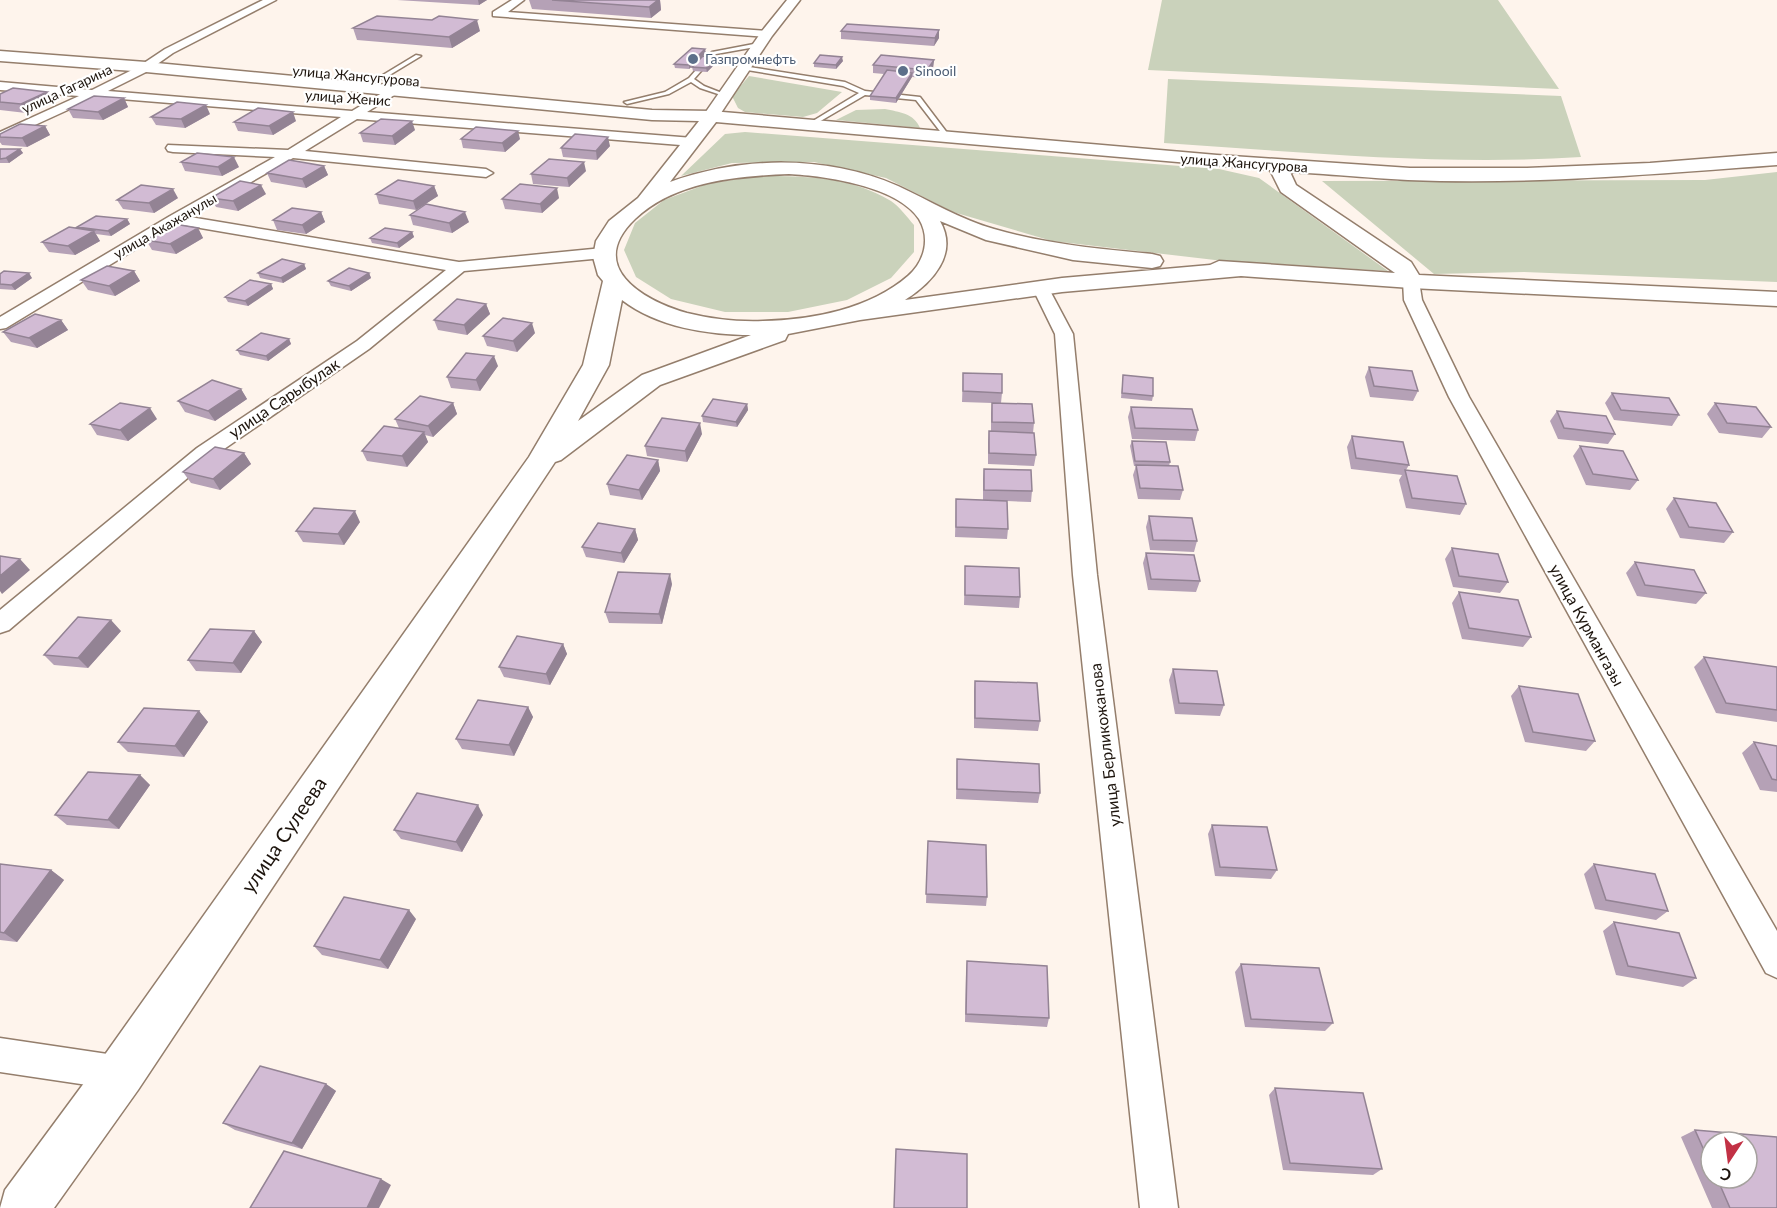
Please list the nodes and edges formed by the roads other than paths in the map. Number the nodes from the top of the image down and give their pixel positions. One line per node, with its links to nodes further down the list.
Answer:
1 (271, 0): 8 (street, улица Гагарина)
2 (519, 0): 4 (street)
3 (794, 0): 4 (street)
4 (763, 39): 10 (street); 11 (lane)
5 (0, 44): 8 (main road, улица Жансугурова)
6 (0, 56): 9 (main road, улица Жансугурова)
7 (418, 56): 12 (lane)
8 (164, 58): 9 (street, улица Гагарина); 12 (main road, улица Жансугурова)
9 (146, 67): 12 (main road, улица Жансугурова); 15 (street, улица Гагарина)
10 (743, 68): 14 (lane); 16 (street)
11 (691, 80): 16 (lane); 17 (lane)
12 (387, 85): 17 (main road, улица Жансугурова); 18 (street, улица Акажанулы); 19 (main road, улица Жансугурова)
13 (0, 86): 15 (street, улица Женис)
14 (864, 93): 20 (lane); 22 (lane)
15 (91, 94): 18 (street, улица Женис); 21 (street, улица Гагарина)
16 (725, 96): 19 (street)
17 (627, 102): 19 (main road, улица Жансугурова)
18 (355, 113): 23 (street, улица Женис); 25 (street, улица Акажанулы)
19 (711, 116): 20 (main road, улица Жансугурова); 23 (main road)
20 (810, 125): 22 (main road, улица Жансугурова)
21 (0, 137)
22 (948, 138): 27 (main road, улица Жансугурова)
23 (693, 142): 30 (main road)
24 (173, 148): 25 (street)
25 (291, 154): 28 (street); 31 (street, улица Акажанулы)
26 (1777, 159): 27 (main road, улица Жансугурова)
27 (1278, 166): 35 (main road)
28 (486, 173)
29 (911, 200): 30 (main road); 34 (main road); 39 (main road)
30 (643, 202): 32 (main road)
31 (175, 219): 33 (street); 40 (street, улица Акажанулы)
32 (603, 253): 33 (street); 36 (main road)
33 (459, 267): 43 (street, улица Сарыбулак)
34 (1239, 270): 35 (main road); 37 (main road)
35 (1411, 281): 38 (main road); 44 (street, улица Курмангазы)
36 (614, 282): 41 (main road); 42 (main road)
37 (1040, 287): 39 (main road); 48 (street, улица Берликожанова)
38 (1777, 299)
39 (855, 314): 41 (main road)
40 (0, 324)
41 (800, 326): 42 (main road)
42 (542, 460): 46 (main road, улица Сулеева)
43 (0, 624)
44 (1777, 962)
45 (0, 1055): 46 (street)
46 (121, 1073): 47 (main road, улица Сулеева)
47 (23, 1208)
48 (1160, 1208)

